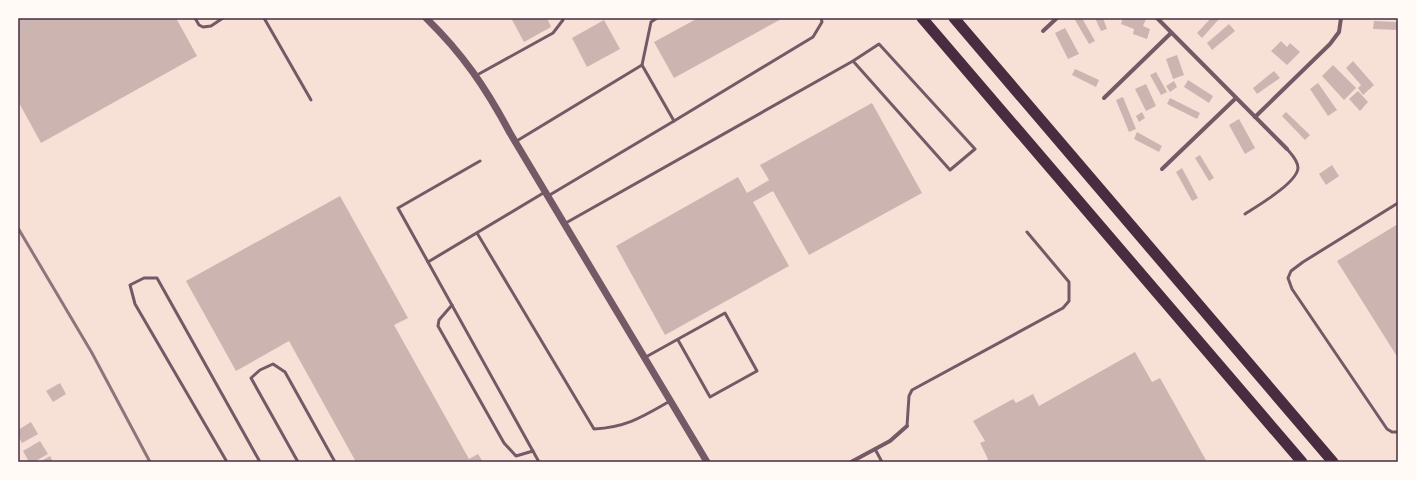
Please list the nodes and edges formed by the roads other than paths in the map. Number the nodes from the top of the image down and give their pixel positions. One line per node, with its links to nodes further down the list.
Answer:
1 (195, 18): 2 (lane)
2 (222, 18)
3 (264, 18): 22 (lane)
4 (426, 18): 19 (street)
5 (562, 18): 19 (lane)
6 (657, 18): 18 (lane)
7 (820, 18): 24 (lane)
8 (922, 18): 52 (highway)
9 (954, 18): 16 (highway)
10 (958, 18): 16 (highway)
11 (1057, 18): 14 (street)
12 (1157, 18): 15 (street)
13 (1341, 18): 23 (street)
14 (1043, 31)
15 (1171, 32): 20 (street); 21 (street)
16 (981, 49): 53 (highway)
17 (853, 61): 17 (lane); 32 (lane)
18 (642, 65): 24 (lane); 25 (lane)
19 (476, 75): 25 (street)
20 (1104, 98)
21 (1236, 98): 23 (street); 28 (street)
22 (311, 100)
23 (1255, 117): 26 (street)
24 (674, 121): 29 (lane)
25 (515, 142): 29 (street)
26 (1287, 149): 31 (lane)
27 (480, 161): 35 (lane)
28 (1162, 169)
29 (547, 194): 32 (street); 34 (lane)
30 (1398, 204): 41 (lane)
31 (1245, 214)
32 (564, 224): 38 (street)
33 (1028, 232): 40 (lane)
34 (477, 233): 35 (lane); 39 (lane)
35 (428, 262): 36 (lane)
36 (452, 305): 43 (lane); 43 (lane)
37 (678, 340): 37 (lane); 38 (lane)
38 (644, 358): 39 (street)
39 (670, 401): 49 (street)
40 (906, 426): 42 (street)
41 (1398, 432)
42 (875, 449): 50 (street); 51 (lane)
43 (533, 451): 48 (lane)
44 (227, 462): 45 (lane)
45 (260, 462)
46 (298, 462): 47 (lane)
47 (335, 462)
48 (539, 462)
49 (707, 462)
50 (851, 462)
51 (882, 462)
52 (1302, 462)
53 (1333, 462)

